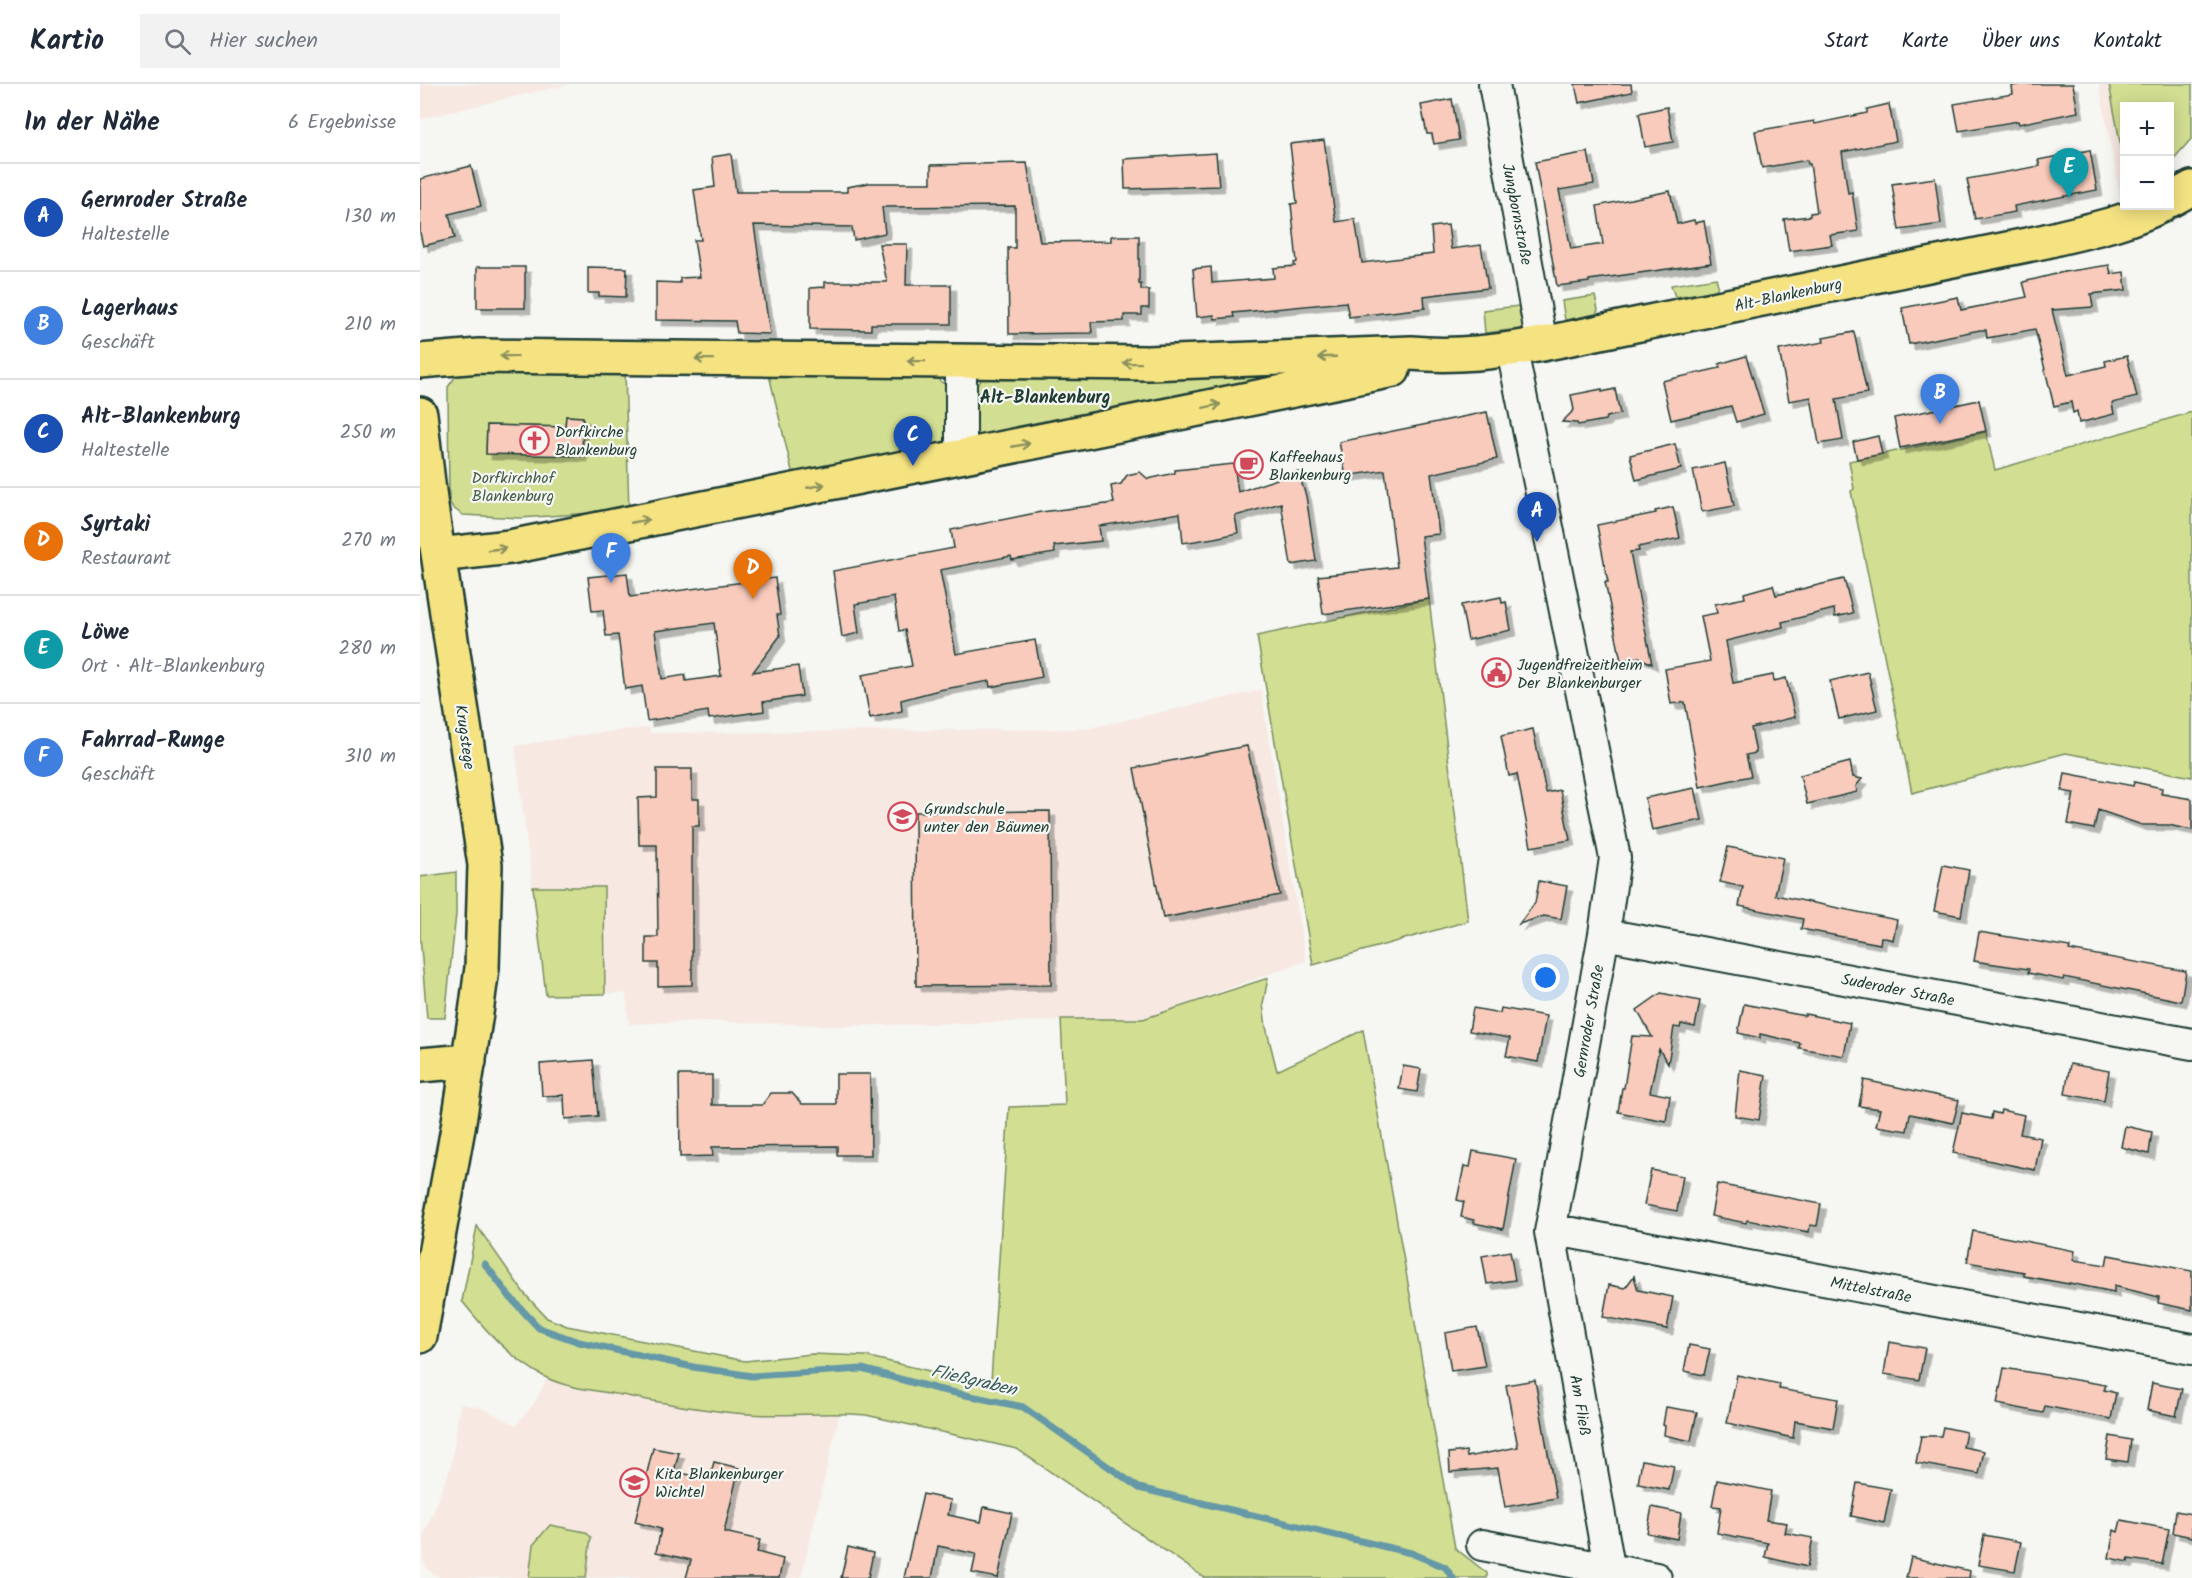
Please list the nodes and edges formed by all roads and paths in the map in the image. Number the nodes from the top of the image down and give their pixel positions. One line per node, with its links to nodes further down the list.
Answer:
1 (1494, 84): 5 (street, Jungbornstraße)
2 (2192, 188): 3 (main road)
3 (2174, 197)
4 (2148, 212): 5 (main road, Alt-Blankenburg)
5 (1527, 347): 6 (main road, Alt-Blankenburg); 12 (street, Gernroder Straße)
6 (1438, 356): 8 (main road, Alt-Blankenburg, one-way to 8); 10 (main road, Alt-Blankenburg, one-way to 6)
7 (420, 361): 8 (main road, Alt-Blankenburg, one-way to 7)
8 (961, 362): 10 (street)
9 (420, 414): 11 (main road, Krugstege)
10 (963, 456): 11 (main road, Alt-Blankenburg, one-way to 10)
11 (429, 556): 14 (main road, Krugstege)
12 (1604, 934): 13 (street, Suderoder Straße); 16 (street, Gernroder Straße)
13 (2192, 1044)
14 (469, 1061): 15 (main road); 17 (main road, Krugstege)
15 (420, 1065)
16 (1550, 1232): 18 (street, Mittelstraße); 20 (street, Am Fließ)
17 (420, 1336)
18 (2192, 1349)
19 (1482, 1545): 20 (street)
20 (1611, 1574): 21 (street)
21 (1656, 1578)

